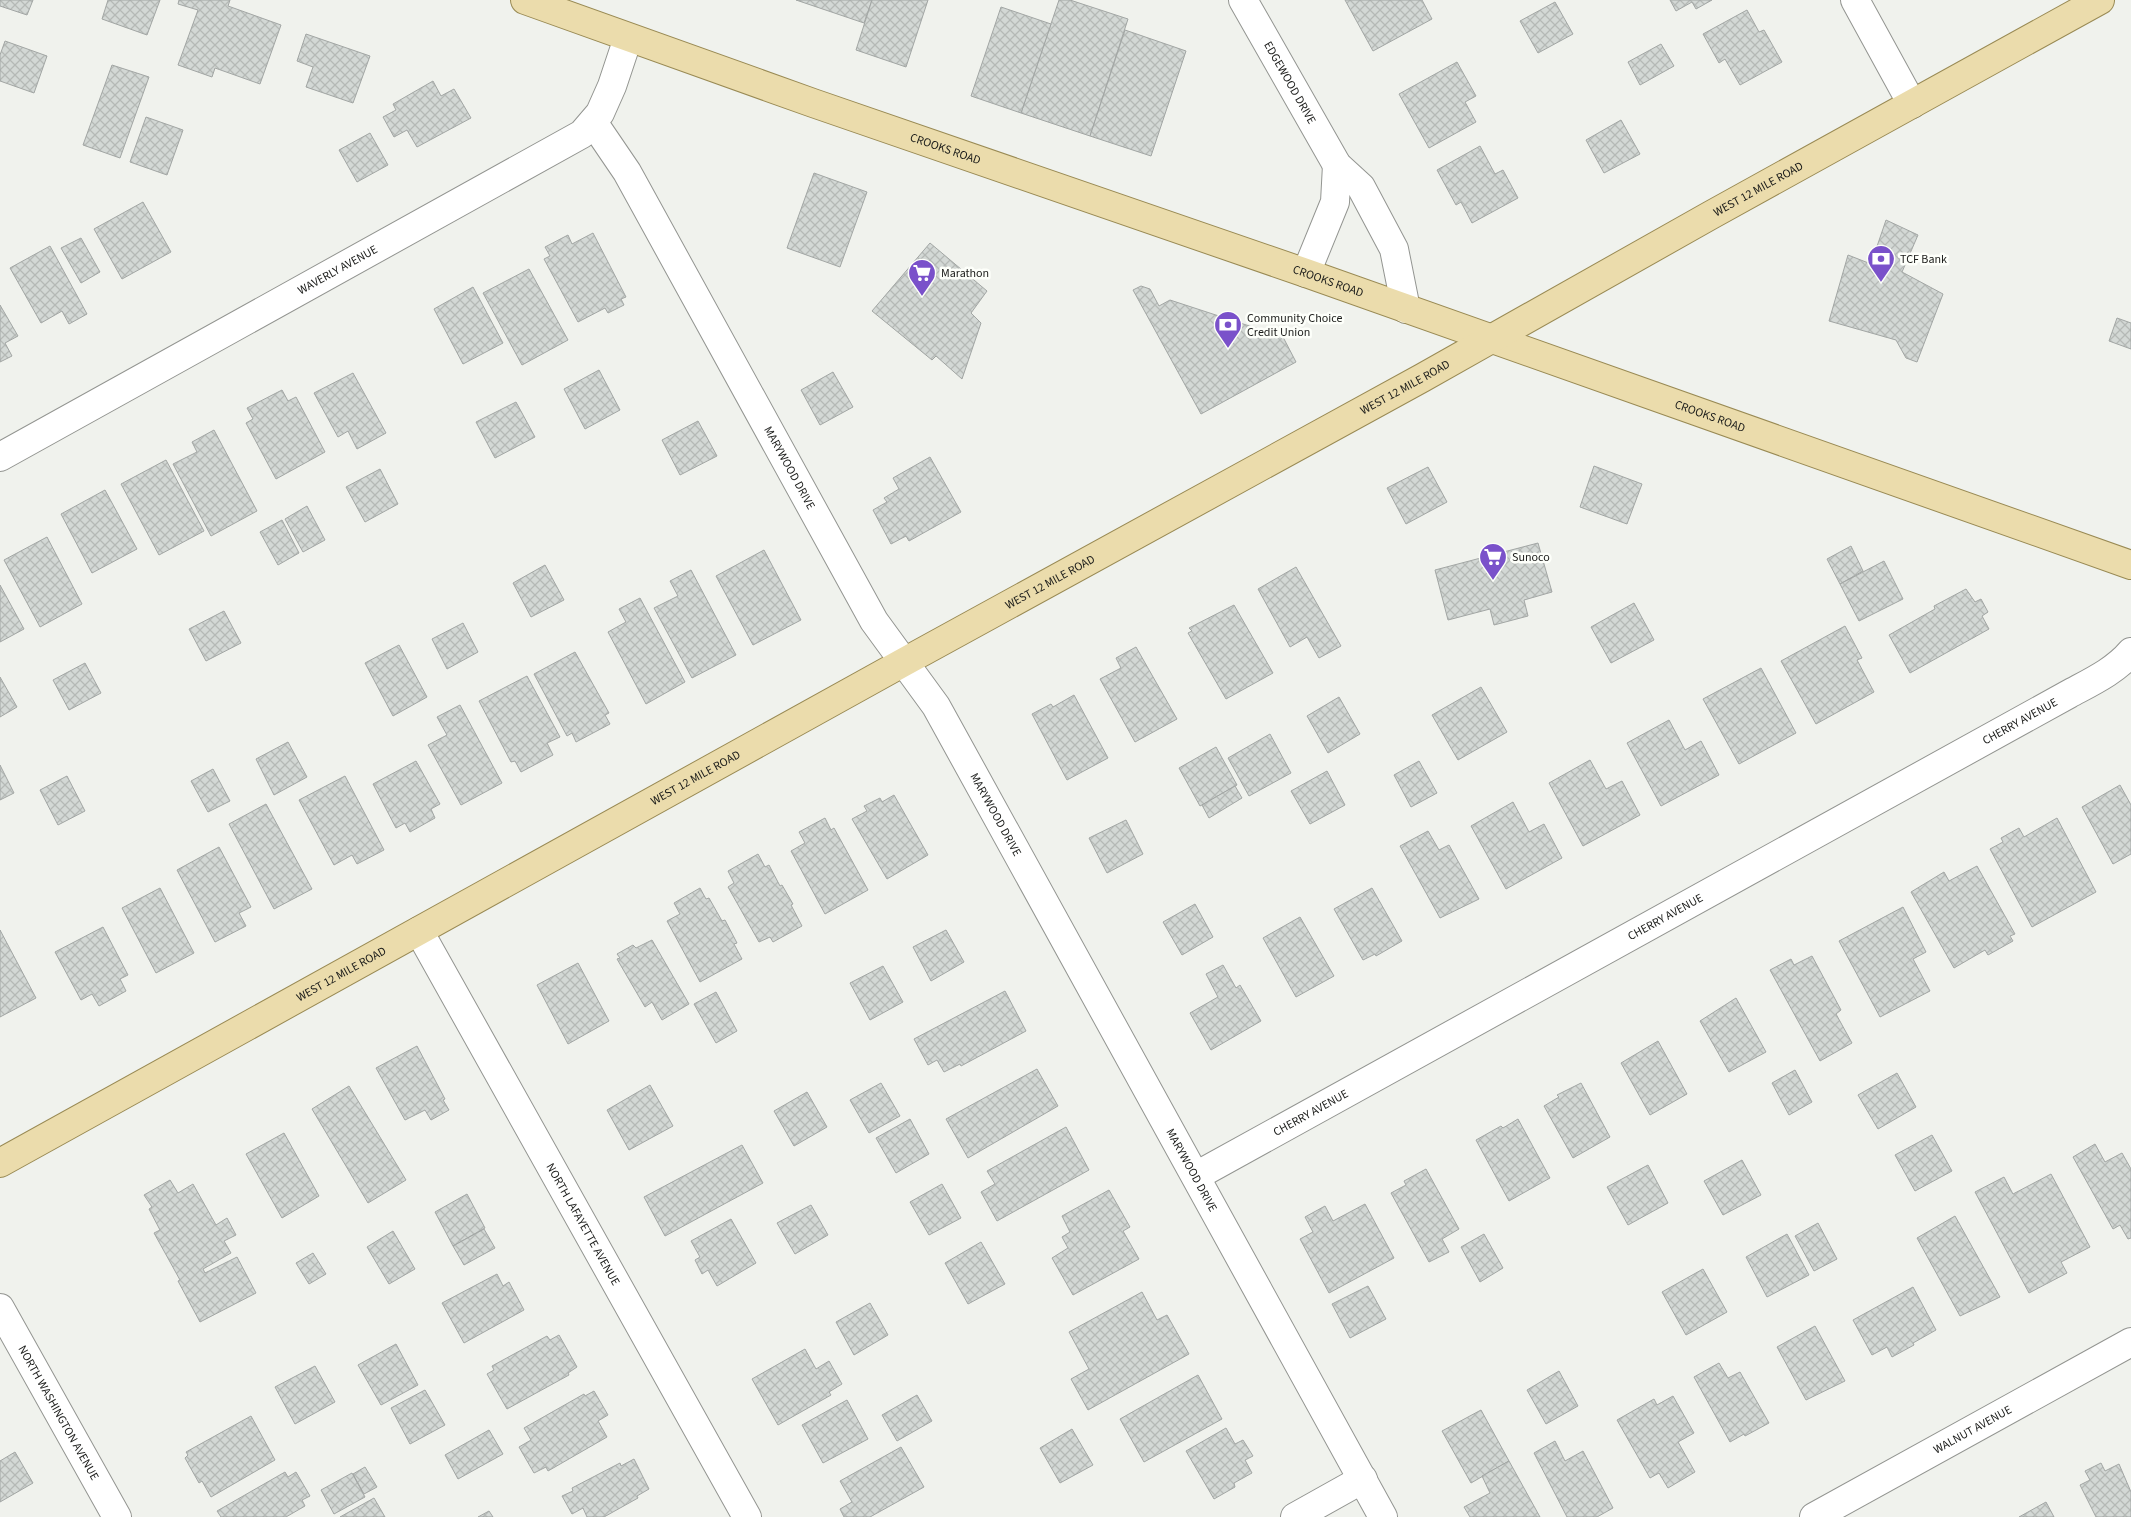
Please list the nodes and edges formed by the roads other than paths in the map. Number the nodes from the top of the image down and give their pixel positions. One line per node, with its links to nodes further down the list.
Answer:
1 (525, 0): 5 (main road, CROOKS ROAD)
2 (1243, 0): 8 (street, EDGEWOOD DRIVE)
3 (1855, 0): 6 (street)
4 (2100, 0): 6 (main road, WEST 12 MILE ROAD)
5 (628, 38): 7 (street, WAVERLY AVENUE); 9 (main road, CROOKS ROAD)
6 (1912, 104): 11 (main road, WEST 12 MILE ROAD)
7 (593, 122): 12 (street, WAVERLY AVENUE); 15 (street, MARYWOOD DRIVE)
8 (1337, 166): 9 (street); 10 (street, EDGEWOOD DRIVE)
9 (1306, 274): 10 (main road, CROOKS ROAD)
10 (1406, 309): 11 (main road, CROOKS ROAD)
11 (1491, 339): 13 (main road, CROOKS ROAD); 15 (main road, WEST 12 MILE ROAD)
12 (0, 457)
13 (2131, 565)
14 (2131, 652): 18 (street, CHERRY AVENUE)
15 (904, 662): 16 (main road, WEST 12 MILE ROAD); 18 (street, MARYWOOD DRIVE)
16 (419, 931): 17 (main road, WEST 12 MILE ROAD); 23 (street, NORTH LAFAYETTE AVENUE)
17 (0, 1163)
18 (1196, 1176): 21 (street, MARYWOOD DRIVE)
19 (0, 1308): 22 (street, NORTH WASHINGTON AVENUE)
20 (2131, 1342): 26 (street, WALNUT AVENUE)
21 (1362, 1479): 24 (street); 25 (street, MARYWOOD DRIVE)
22 (117, 1517)
23 (747, 1517)
24 (1295, 1517)
25 (1383, 1517)
26 (1814, 1517)

